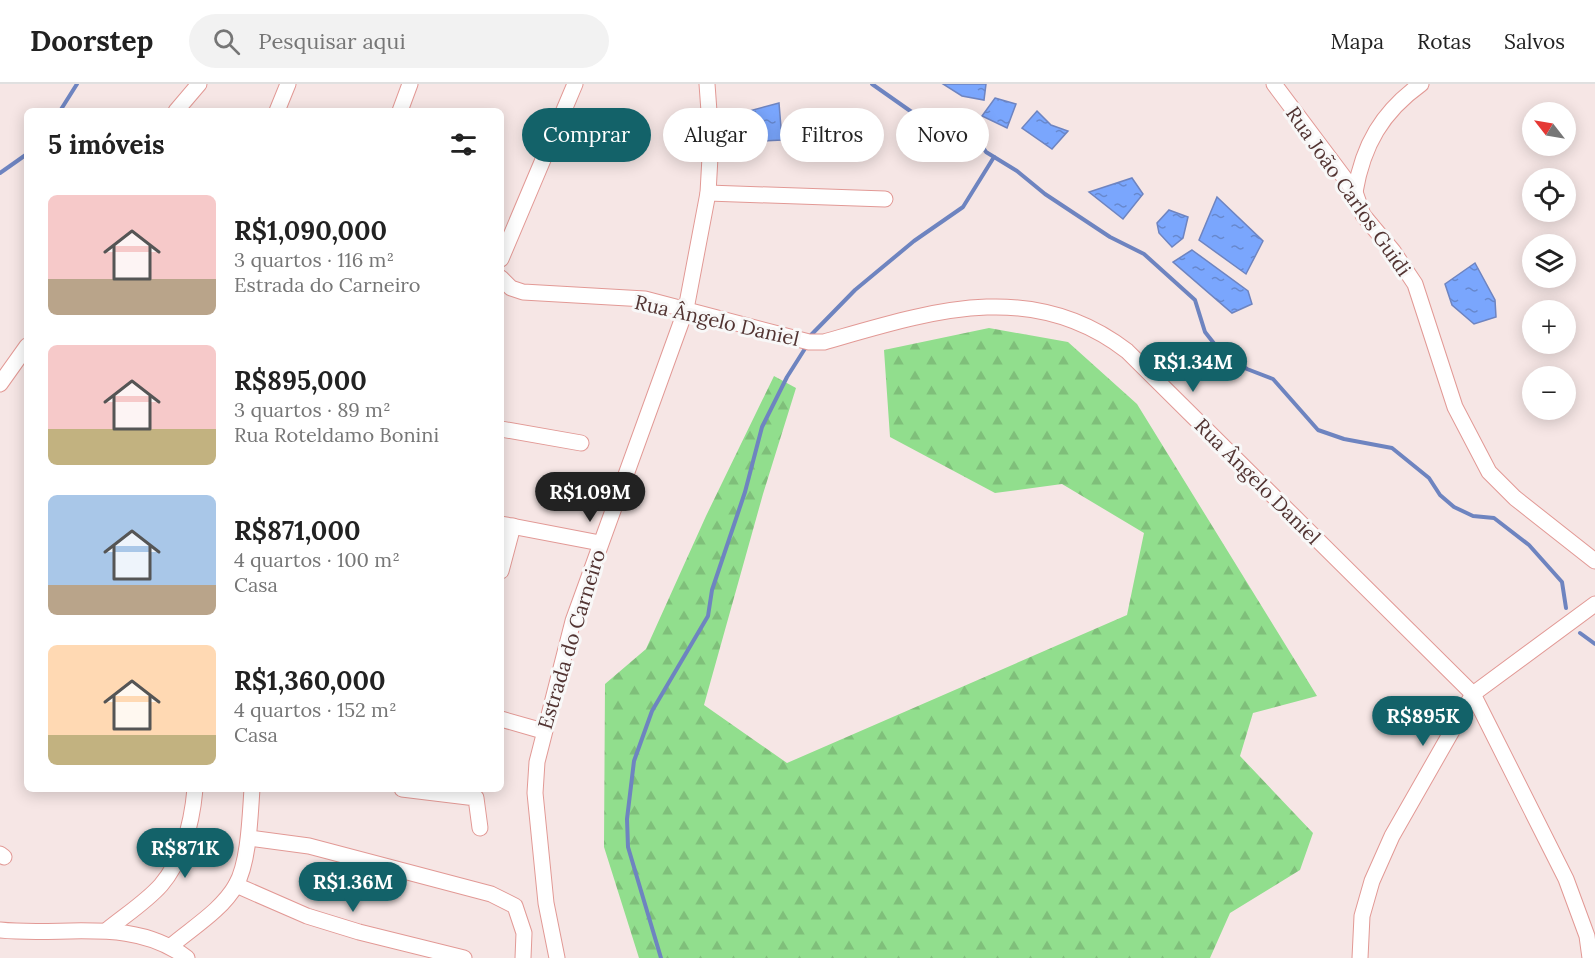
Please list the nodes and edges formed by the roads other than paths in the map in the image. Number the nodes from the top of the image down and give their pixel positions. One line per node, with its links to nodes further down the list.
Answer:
1 (199, 84): 8 (street)
2 (288, 84): 9 (street)
3 (410, 84): 10 (street)
4 (575, 84): 14 (street)
5 (707, 84): 12 (street, Estrada do Carneiro)
6 (1274, 84): 11 (street, Rua João Carlos Guidi)
7 (1421, 84): 11 (street)
8 (179, 108)
9 (278, 108)
10 (401, 108)
11 (1355, 192): 24 (street, Rua João Carlos Guidi)
12 (708, 193): 13 (street); 16 (street, Estrada do Carneiro)
13 (885, 199)
14 (504, 252)
15 (504, 281): 16 (street, Rua Ângelo Daniel)
16 (686, 309): 22 (street, Estrada do Carneiro); 26 (street, Rua Ângelo Daniel)
17 (24, 350): 18 (street)
18 (0, 384)
19 (504, 429): 20 (street)
20 (581, 442)
21 (507, 525): 22 (street); 23 (street)
22 (600, 543): 28 (street, Estrada do Carneiro)
23 (504, 548)
24 (1595, 561)
25 (1595, 604): 26 (street)
26 (1473, 694): 42 (street); 43 (street, Rua Ângelo Daniel)
27 (504, 720): 28 (street)
28 (543, 731): 41 (street, Estrada do Carneiro)
29 (194, 792): 36 (street)
30 (252, 792): 33 (street)
31 (427, 792): 32 (street)
32 (480, 828)
33 (249, 838): 34 (street); 40 (street)
34 (236, 885): 37 (street); 39 (street)
35 (0, 930): 36 (street)
36 (106, 930): 37 (street)
37 (171, 946): 38 (street)
38 (187, 958)
39 (464, 958)
40 (523, 958)
41 (557, 958)
42 (1360, 958)
43 (1590, 958)

